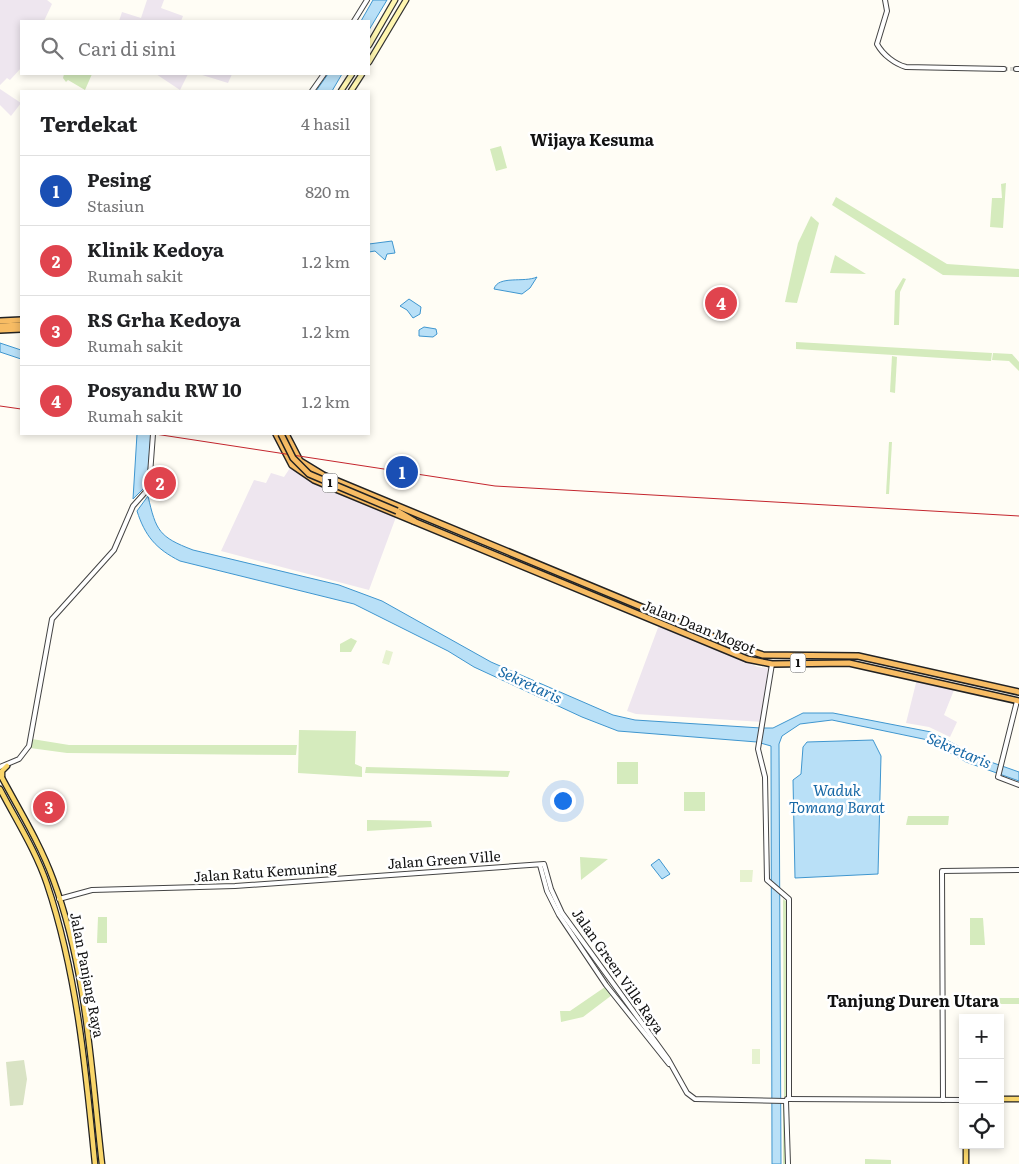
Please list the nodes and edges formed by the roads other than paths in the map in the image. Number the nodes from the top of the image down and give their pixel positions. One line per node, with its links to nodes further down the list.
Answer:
1 (367, 0): 5 (street)
2 (395, 0): 6 (main road)
3 (406, 0): 7 (main road)
4 (885, 0): 8 (street)
5 (355, 20)
6 (370, 43)
7 (370, 60)
8 (1004, 69)
9 (323, 75): 12 (street)
10 (351, 75): 13 (main road)
11 (361, 75): 14 (main road)
12 (313, 90)
13 (342, 90)
14 (352, 90)
15 (0, 323): 16 (highway)
16 (20, 323)
17 (20, 329): 18 (highway)
18 (0, 330)
19 (154, 435): 41 (street)
20 (276, 435): 25 (highway, Jalan Daan Mogot / 1)
21 (284, 435): 27 (highway, Jalan Daan Mogot / 1, bridge)
22 (285, 435): 23 (highway, Jalan Daan Mogot / 1)
23 (319, 474): 24 (highway, Jalan Daan Mogot / 1); 25 (highway)
24 (328, 477): 26 (highway); 28 (highway, Jalan Daan Mogot / 1)
25 (314, 480): 26 (highway, Jalan Daan Mogot / 1)
26 (324, 485): 29 (highway, Jalan Daan Mogot / 1)
27 (398, 510): 28 (highway, Jalan Daan Mogot / 1); 29 (highway, Jalan Daan Mogot / 1)
28 (417, 514): 30 (highway, Jalan Daan Mogot / 1)
29 (415, 522): 32 (highway, Jalan Daan Mogot / 1)
30 (656, 614): 31 (highway, Jalan Daan Mogot / 1); 32 (highway)
31 (663, 616): 33 (highway); 35 (highway, Jalan Daan Mogot / 1)
32 (653, 621): 33 (highway, Jalan Daan Mogot / 1)
33 (659, 623): 34 (highway, Jalan Daan Mogot / 1)
34 (772, 664): 37 (highway, Jalan Daan Mogot / 1); 54 (street)
35 (939, 674): 36 (highway, Jalan Daan Mogot / 1); 37 (highway)
36 (951, 677): 38 (highway); 39 (highway, Jalan Daan Mogot / 1)
37 (937, 683): 38 (highway, Jalan Daan Mogot / 1)
38 (949, 686): 40 (highway, Jalan Daan Mogot / 1)
39 (1019, 692)
40 (1018, 701): 44 (street)
41 (7, 766): 42 (street); 43 (main road)
42 (0, 767)
43 (1, 776): 49 (main road, Jalan Panjang Raya)
44 (1019, 785)
45 (0, 789): 51 (main road, Jalan Panjang Raya)
46 (542, 864): 48 (street, Jalan Green Ville); 54 (street, Jalan Green Ville Raya)
47 (1019, 870): 57 (street)
48 (350, 877): 49 (street, Jalan Ratu Kemuning)
49 (59, 900): 50 (main road, Jalan Panjang Raya)
50 (83, 1010): 51 (main road); 52 (main road, Jalan Panjang Raya)
51 (76, 1011): 53 (main road, Jalan Panjang Raya)
52 (85, 1019): 53 (main road); 61 (main road, Jalan Panjang Raya)
53 (78, 1020): 60 (main road, Jalan Panjang Raya)
54 (787, 1099): 57 (street); 62 (street)
55 (1004, 1099): 56 (main road)
56 (1019, 1099)
57 (943, 1100): 58 (street)
58 (959, 1100)
59 (966, 1149): 63 (main road)
60 (95, 1164)
61 (102, 1164)
62 (788, 1164)
63 (966, 1164)

